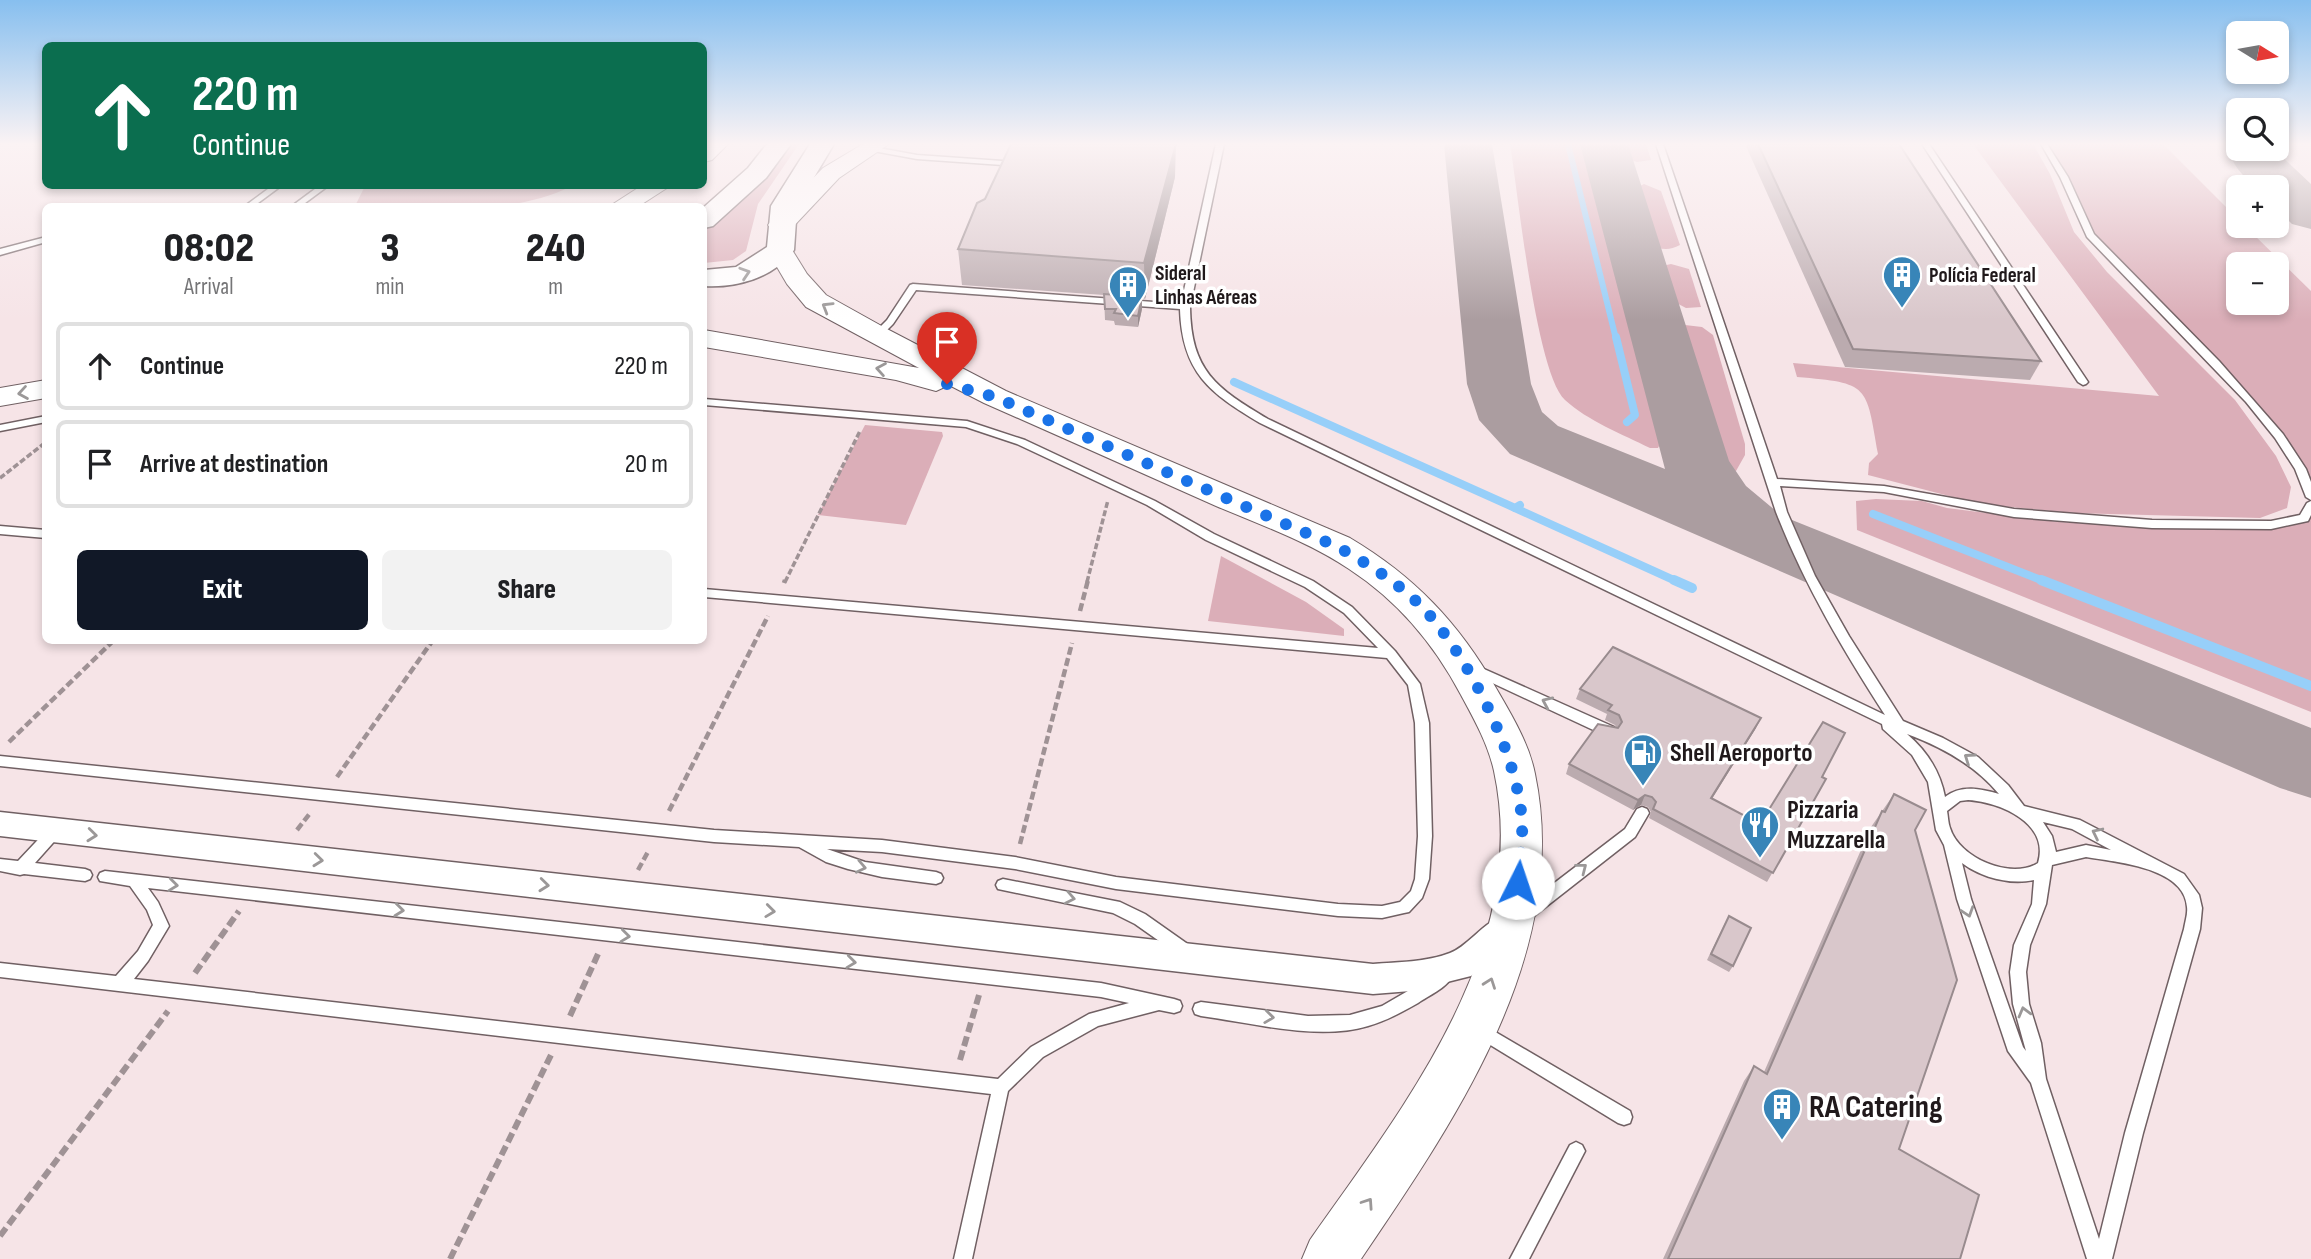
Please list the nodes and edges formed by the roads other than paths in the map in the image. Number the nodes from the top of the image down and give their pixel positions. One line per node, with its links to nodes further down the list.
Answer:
1 (723, 203): 8 (main road)
2 (786, 203): 9 (main road)
3 (808, 203): 9 (main road)
4 (1207, 203): 13 (lane)
5 (1679, 203): 23 (lane)
6 (1964, 203): 16 (lane)
7 (2074, 203): 24 (lane)
8 (707, 217)
9 (781, 237): 12 (main road, one-way to 9); 14 (main road, one-way to 9)
10 (42, 241): 11 (lane)
11 (0, 252)
12 (707, 278)
13 (1185, 307): 14 (lane); 31 (lane)
14 (877, 335): 19 (main road)
15 (707, 340): 19 (main road, one-way to 15)
16 (2083, 383)
17 (42, 390): 18 (main road, one-way to 18)
18 (0, 397)
19 (995, 397): 30 (main road)
20 (707, 402): 29 (lane)
21 (42, 420): 22 (lane)
22 (0, 428)
23 (1773, 482): 25 (lane); 32 (lane)
24 (2311, 497)
25 (2311, 505)
26 (0, 530): 27 (lane)
27 (42, 534)
28 (707, 593): 29 (lane)
29 (1391, 654): 40 (lane)
30 (1463, 665): 33 (lane, one-way to 30); 51 (main road)
31 (1880, 718): 32 (lane); 36 (lane)
32 (1899, 726): 35 (lane, one-way to 32)
33 (1609, 731)
34 (0, 761): 40 (lane)
35 (2018, 808): 36 (lane); 43 (lane); 44 (lane, one-way to 35)
36 (1940, 809): 41 (lane)
37 (1642, 813): 51 (lane, one-way to 37)
38 (0, 824): 39 (street)
39 (55, 831): 45 (lane); 52 (street, one-way to 52)
40 (799, 840): 48 (lane, one-way to 48)
41 (1951, 846): 43 (lane); 58 (lane, one-way to 58)
42 (0, 865): 45 (lane)
43 (2046, 865): 44 (lane); 58 (lane, one-way to 43)
44 (2157, 865): 66 (lane)
45 (20, 869): 46 (lane)
46 (85, 875)
47 (105, 877): 49 (lane)
48 (936, 878)
49 (135, 881): 55 (lane); 59 (lane, one-way to 59)
50 (1003, 886): 52 (lane, one-way to 52)
51 (1510, 927): 53 (street); 57 (main road, one-way to 51)
52 (1198, 960): 53 (street)
53 (1459, 965): 56 (lane, one-way to 53)
54 (0, 970): 55 (lane)
55 (120, 983): 59 (lane)
56 (1201, 1009)
57 (1474, 1027): 60 (lane); 63 (main road, one-way to 57)
58 (2038, 1079): 65 (lane)
59 (1001, 1087): 62 (lane)
60 (1624, 1117)
61 (1576, 1151): 64 (lane)
62 (963, 1259)
63 (1329, 1259)
64 (1519, 1259)
65 (2096, 1259)
66 (2103, 1259)

